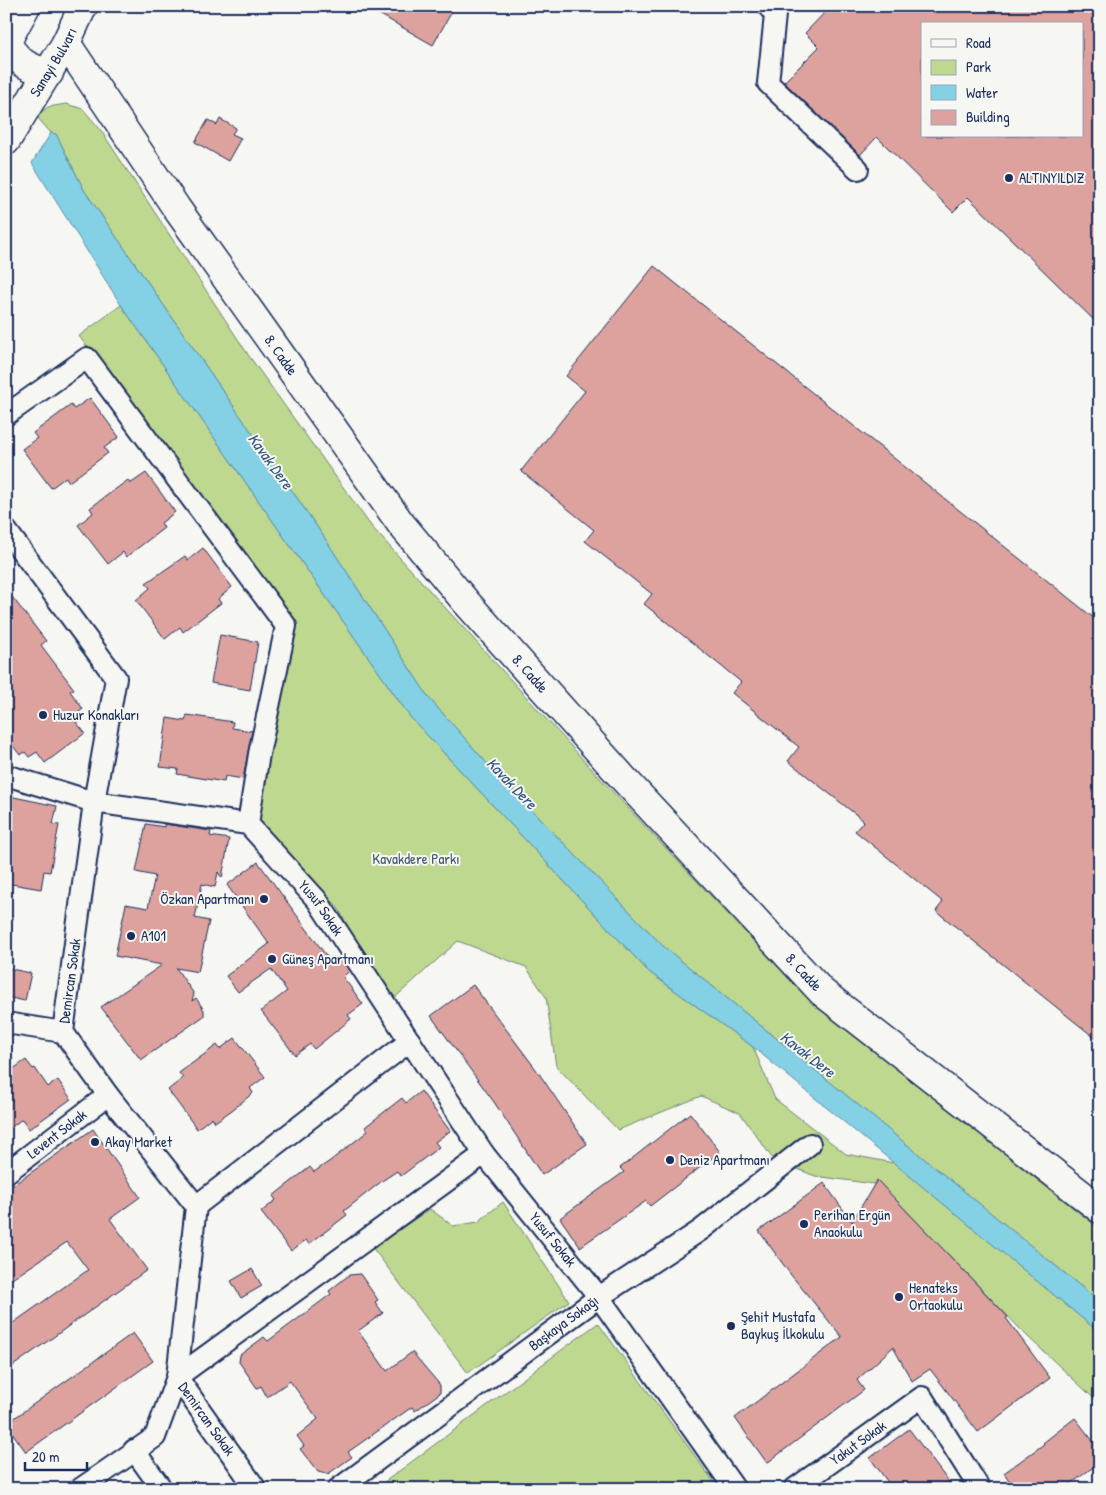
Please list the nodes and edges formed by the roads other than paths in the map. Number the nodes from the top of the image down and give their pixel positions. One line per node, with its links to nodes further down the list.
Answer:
1 (26, 6): 4 (street)
2 (768, 6): 7 (street)
3 (72, 19): 5 (street, Sanayi Bulvarı); 21 (street, 8. Cadde)
4 (6, 43): 5 (street)
5 (49, 73): 6 (street, Sanayi Bulvarı)
6 (6, 140)
7 (858, 169)
8 (6, 415): 12 (street)
9 (6, 530): 11 (street, Demircan Sokak)
10 (6, 775): 11 (street)
11 (94, 802): 12 (street); 14 (street, Demircan Sokak)
12 (248, 824): 15 (street, Yusuf Sokak)
13 (6, 1023): 14 (street)
14 (63, 1032): 16 (street, Demircan Sokak)
15 (410, 1041): 18 (street, Yusuf Sokak); 20 (street)
16 (108, 1096): 19 (street, Levent Sokak); 20 (street, Demircan Sokak)
17 (810, 1144): 22 (street)
18 (484, 1154): 22 (street, Yusuf Sokak); 23 (street)
19 (6, 1173)
20 (196, 1206): 23 (street, Demircan Sokak)
21 (1100, 1209)
22 (599, 1297): 28 (street, Başkaya Sokağı); 29 (street, Başkaya Sokağı)
23 (177, 1377): 24 (street); 27 (street, Demircan Sokak)
24 (134, 1450): 25 (street); 26 (street)
25 (80, 1489)
26 (162, 1489)
27 (256, 1489)
28 (338, 1489)
29 (735, 1489)
30 (794, 1489): 31 (street, Yakut Sokak)
31 (980, 1489)

